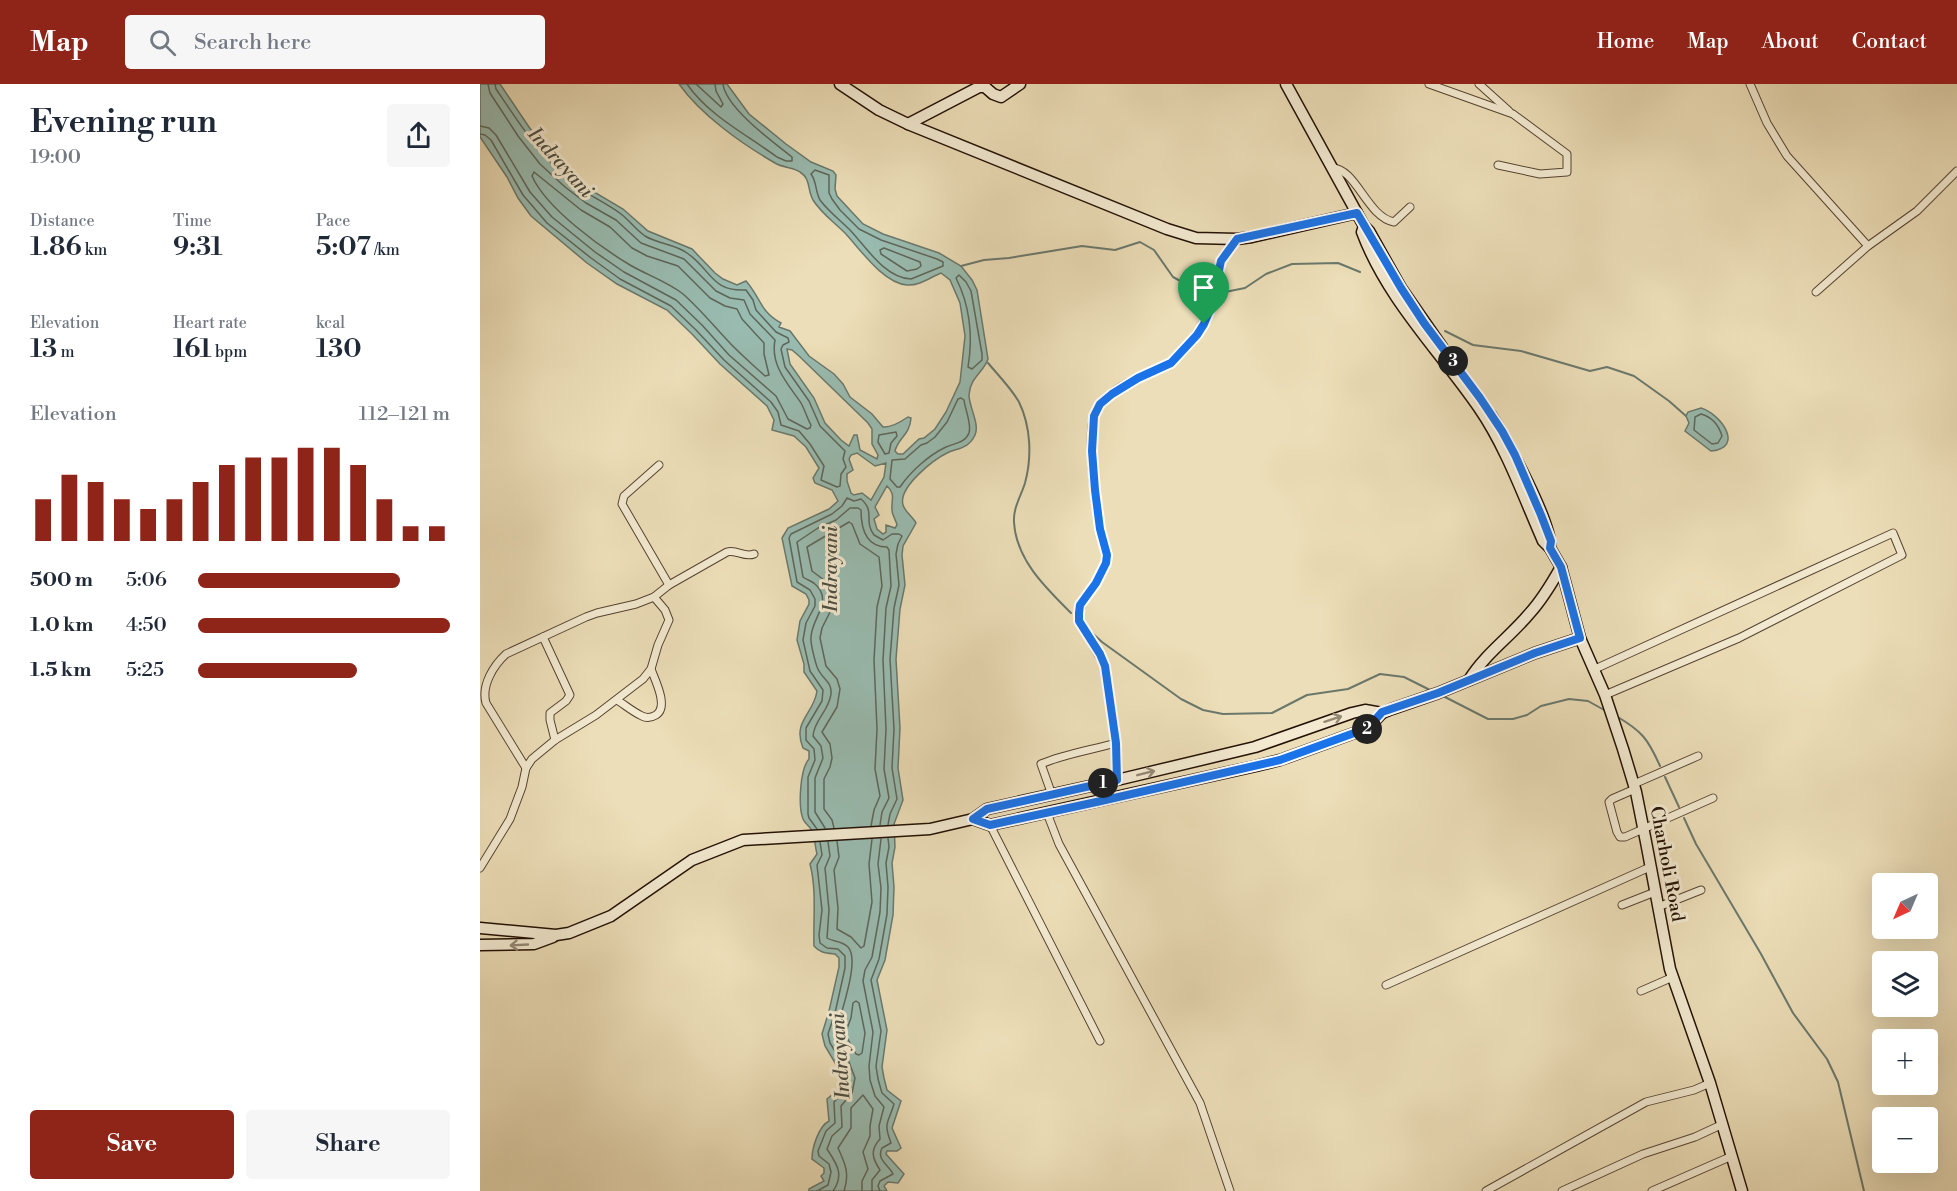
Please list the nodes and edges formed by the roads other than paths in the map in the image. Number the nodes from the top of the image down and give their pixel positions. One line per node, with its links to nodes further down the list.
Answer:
1 (840, 84): 9 (street)
2 (1020, 84): 7 (street)
3 (1286, 84): 11 (street, Charholi Road)
4 (1429, 84): 8 (street)
5 (1479, 84): 8 (street)
6 (1750, 84): 16 (street)
7 (976, 86): 9 (street)
8 (1513, 114): 10 (street)
9 (908, 124): 15 (street)
10 (1498, 165)
11 (1331, 168): 13 (street); 14 (street, Charholi Road)
12 (1957, 171): 16 (street)
13 (1410, 207)
14 (1357, 213): 15 (street); 20 (street, Charholi Road)
15 (1237, 239): 33 (street)
16 (1868, 246): 17 (street)
17 (1816, 292)
18 (659, 465): 21 (street)
19 (754, 554): 21 (street)
20 (1561, 567): 24 (street, Charholi Road); 27 (street)
21 (669, 585): 22 (street)
22 (654, 597): 23 (street); 25 (street)
23 (543, 637): 30 (street); 32 (street)
24 (1580, 638): 26 (street, Charholi Road); 27 (street)
25 (651, 669): 29 (street); 29 (street)
26 (1595, 669): 28 (street, Charholi Road); 28 (street)
27 (1469, 681): 31 (street)
28 (1605, 695): 37 (street, Charholi Road)
29 (617, 700): 32 (street)
30 (483, 701): 35 (street)
31 (1382, 712): 36 (street, one-way to 31); 40 (street)
32 (555, 740): 35 (street)
33 (1116, 743): 36 (street); 38 (street)
34 (1698, 756): 37 (street)
35 (526, 768): 45 (street)
36 (1117, 780): 38 (street)
37 (1634, 787): 43 (street, Charholi Road); 43 (street)
38 (1052, 795): 41 (street)
39 (1713, 798): 43 (street)
40 (1047, 813): 42 (street); 60 (street)
41 (973, 819): 42 (street); 51 (street)
42 (990, 825): 56 (street)
43 (1643, 829): 44 (street, Charholi Road)
44 (1650, 867): 47 (street, Charholi Road); 54 (street)
45 (480, 868)
46 (1701, 890): 49 (street)
47 (1655, 892): 48 (street); 49 (street, Charholi Road)
48 (1622, 905)
49 (1658, 907): 53 (street, Charholi Road)
50 (480, 928): 51 (street)
51 (556, 935): 52 (street, one-way to 52)
52 (480, 945)
53 (1673, 976): 55 (street); 57 (street, Charholi Road)
54 (1386, 985)
55 (1641, 992)
56 (1100, 1041)
57 (1710, 1083): 58 (street, Charholi Road); 61 (street)
58 (1723, 1124): 59 (street, Charholi Road); 62 (street)
59 (1732, 1156): 63 (street); 64 (street, Charholi Road)
60 (1230, 1191)
61 (1486, 1191)
62 (1562, 1191)
63 (1652, 1191)
64 (1743, 1191)

